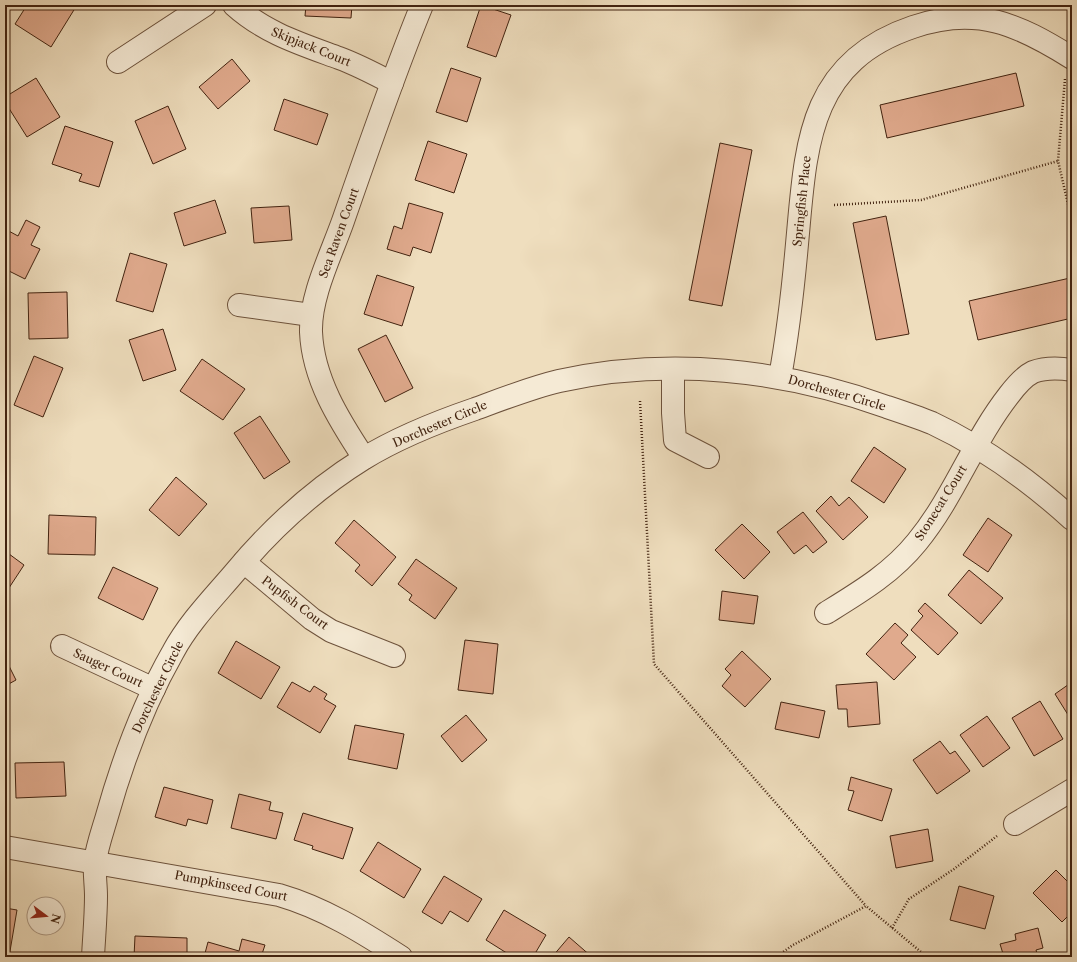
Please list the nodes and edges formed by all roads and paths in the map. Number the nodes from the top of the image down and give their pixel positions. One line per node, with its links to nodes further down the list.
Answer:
1 (205, 5): 6 (street)
2 (234, 5): 8 (street, Skipjack Court)
3 (422, 5): 8 (street, Sea Raven Court)
4 (923, 14): 5 (street, Springfish Place); 16 (street, Springfish Place)
5 (1072, 58)
6 (118, 62)
7 (1065, 79): 9 (path)
8 (392, 83): 13 (street, Sea Raven Court)
9 (1058, 161): 10 (path); 11 (path)
10 (834, 205)
11 (1072, 221)
12 (239, 305): 13 (street)
13 (311, 315): 20 (street, Sea Raven Court)
14 (673, 369): 16 (street, Dorchester Circle); 19 (street); 20 (street, Dorchester Circle)
15 (1072, 370): 18 (street)
16 (780, 377): 18 (street, Dorchester Circle)
17 (640, 401): 31 (path)
18 (975, 447): 21 (street, Dorchester Circle); 23 (street, Stonecat Court)
19 (708, 457)
20 (364, 458): 22 (street, Dorchester Circle)
21 (1072, 518)
22 (244, 562): 25 (street, Pupfish Court); 26 (street, Dorchester Circle)
23 (826, 613)
24 (62, 646): 26 (street, Sauger Court)
25 (394, 656)
26 (154, 689): 30 (street, Dorchester Circle)
27 (1072, 790): 28 (street)
28 (1015, 824): 32 (path)
29 (5, 847): 30 (street, Pumpkinseed Court)
30 (95, 862): 33 (street, Dorchester Circle); 34 (street, Pumpkinseed Court)
31 (866, 906): 32 (path); 35 (path)
32 (892, 928): 36 (path)
33 (93, 957)
34 (401, 957)
35 (776, 957)
36 (927, 957)

